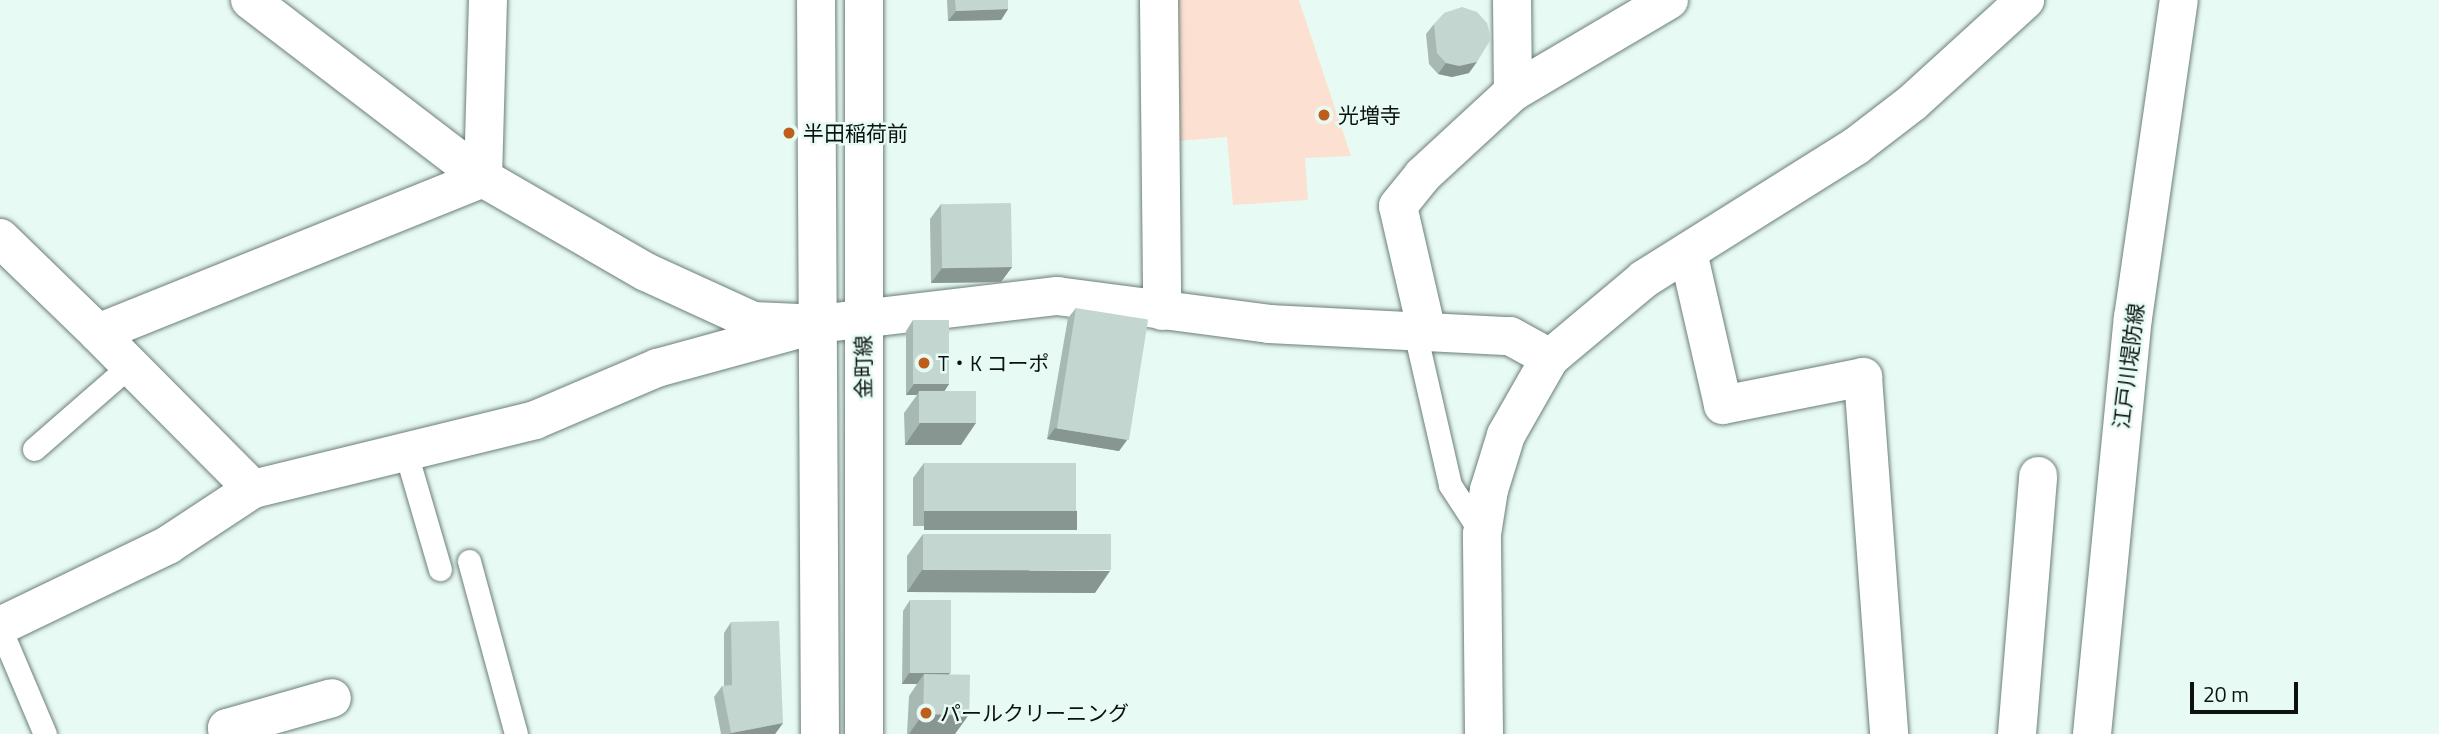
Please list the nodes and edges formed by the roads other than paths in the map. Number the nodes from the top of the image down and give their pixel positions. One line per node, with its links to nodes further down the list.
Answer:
1 (250, 0): 11 (street)
2 (488, 0): 11 (street)
3 (816, 0): 16 (street)
4 (864, 0): 15 (street, 金町線)
5 (1160, 0): 14 (street)
6 (1512, 0): 10 (street)
7 (1669, 0): 10 (street)
8 (2179, 0): 38 (street, 江戸川堤防線)
9 (2015, 4): 12 (street)
10 (1513, 92): 17 (street)
11 (483, 178): 16 (street); 18 (street)
12 (1688, 252): 19 (street); 36 (street)
13 (6, 257): 18 (street)
14 (1162, 311): 15 (street); 17 (street)
15 (863, 320): 16 (street); 34 (street, 金町線)
16 (818, 324): 22 (street); 33 (street)
17 (1421, 332): 19 (street); 25 (lane)
18 (98, 333): 20 (street)
19 (1550, 358): 25 (street)
20 (128, 367): 21 (lane); 24 (street)
21 (34, 449)
22 (406, 453): 24 (street); 27 (lane)
23 (2038, 476): 37 (street)
24 (253, 489): 28 (street)
25 (1482, 534): 35 (street)
26 (469, 561): 32 (lane)
27 (440, 569)
28 (2, 623): 30 (lane)
29 (332, 698): 31 (street)
30 (45, 734)
31 (228, 734)
32 (516, 734)
33 (820, 734)
34 (864, 734)
35 (1484, 734)
36 (1889, 734)
37 (2017, 734)
38 (2092, 734)

